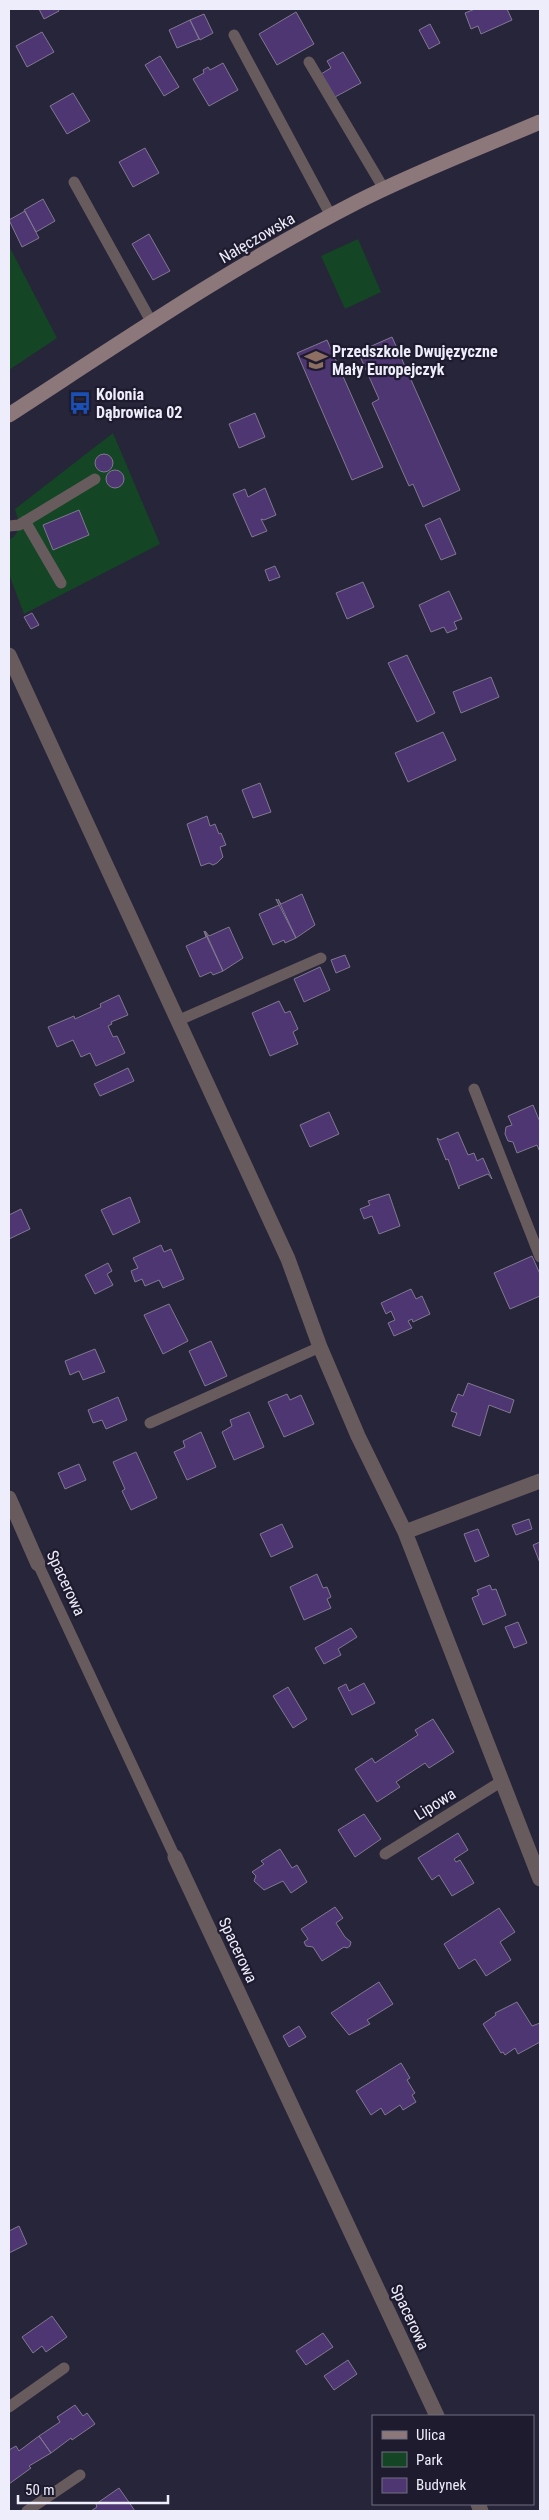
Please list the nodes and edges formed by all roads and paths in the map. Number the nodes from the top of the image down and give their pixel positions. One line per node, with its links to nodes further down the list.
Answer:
1 (234, 35): 6 (lane)
2 (309, 62): 5 (lane)
3 (540, 122): 5 (main road, Nałęczowska)
4 (74, 182): 7 (lane)
5 (384, 189): 6 (main road, Nałęczowska)
6 (331, 216): 7 (main road, Nałęczowska)
7 (152, 323): 8 (main road, Nałęczowska)
8 (9, 415)
9 (95, 479): 10 (lane)
10 (25, 521): 11 (lane); 12 (lane)
11 (9, 526)
12 (61, 582)
13 (9, 655): 15 (street)
14 (321, 958): 15 (lane)
15 (177, 1021): 18 (street)
16 (474, 1089): 17 (lane)
17 (540, 1257)
18 (320, 1347): 19 (lane); 22 (street)
19 (150, 1423)
20 (540, 1481): 22 (street)
21 (9, 1498): 23 (street, Spacerowa)
22 (405, 1532): 24 (street)
23 (38, 1564): 26 (lane, Spacerowa)
24 (502, 1781): 25 (lane, Lipowa); 27 (street)
25 (385, 1854)
26 (175, 1857): 30 (street, Spacerowa)
27 (540, 1879)
28 (64, 2368): 29 (lane)
29 (9, 2407)
30 (437, 2415)
31 (80, 2475): 32 (lane)
32 (27, 2511)

